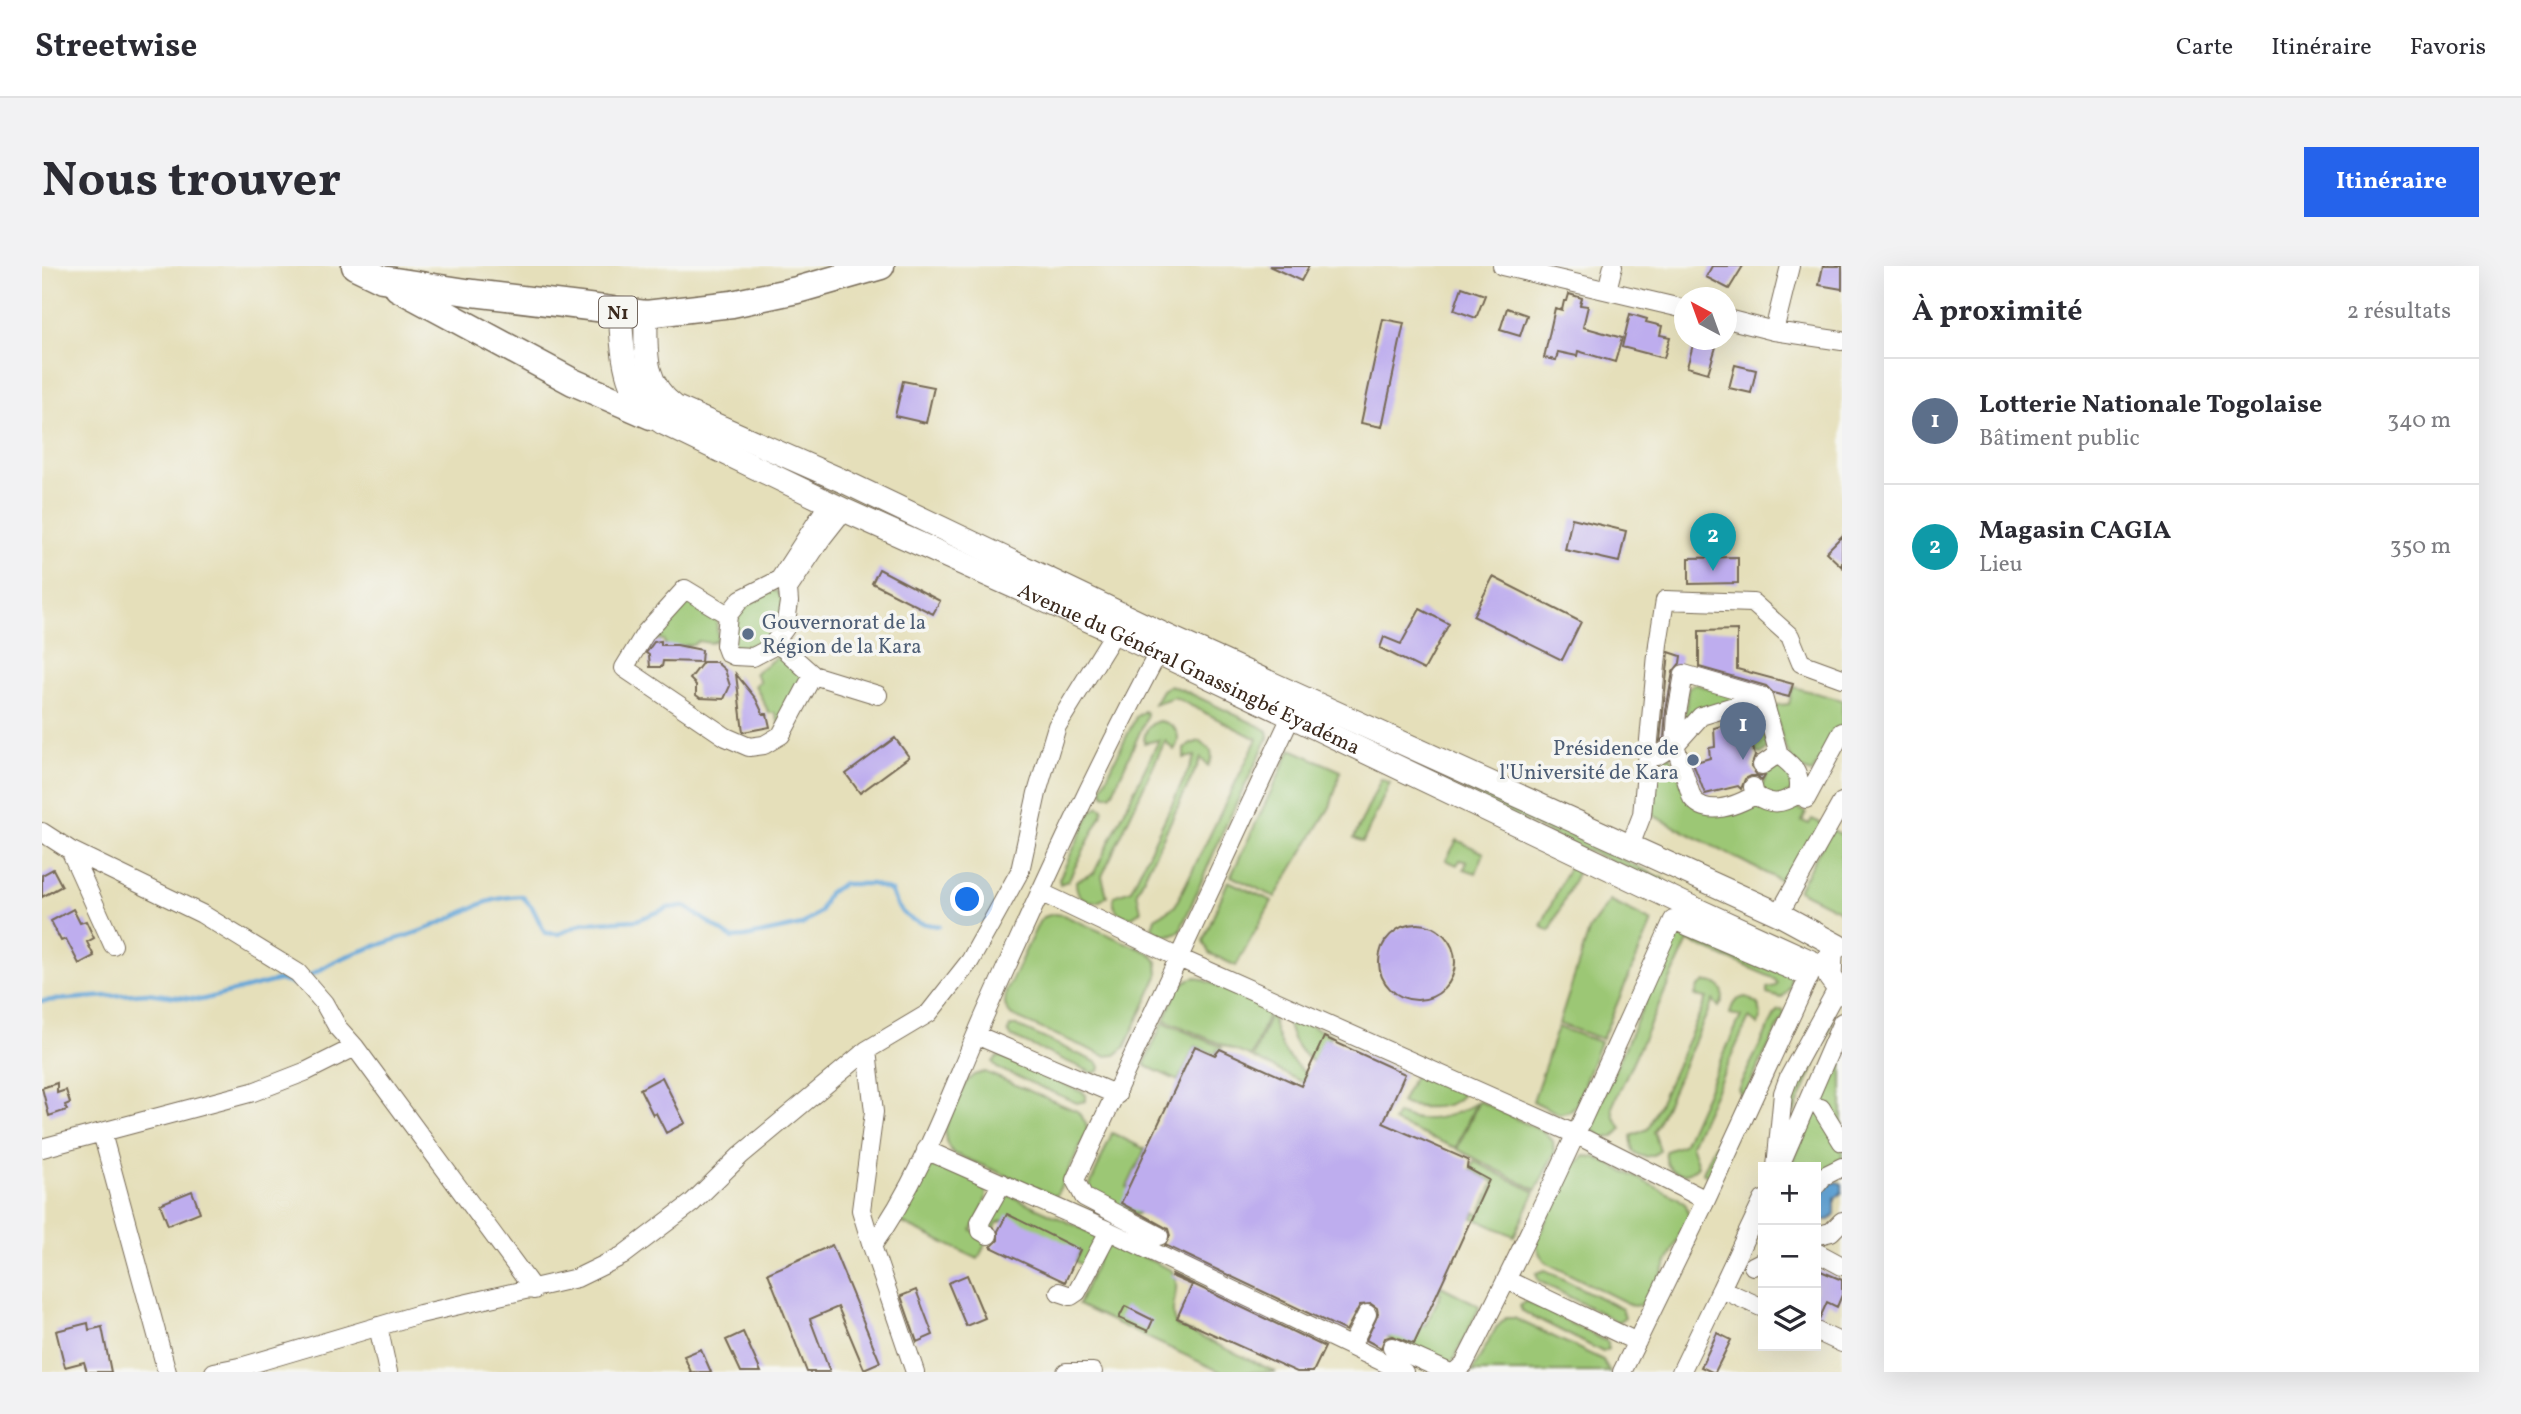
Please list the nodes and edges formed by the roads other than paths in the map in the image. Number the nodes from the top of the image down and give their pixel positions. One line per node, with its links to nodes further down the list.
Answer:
1 (355, 266): 6 (highway, N1)
2 (881, 266): 9 (highway, N1)
3 (1502, 266): 7 (street)
4 (1613, 266): 7 (street)
5 (1790, 266): 11 (street)
6 (382, 279): 9 (highway, N1); 13 (highway)
7 (1607, 290): 8 (street)
8 (1674, 306)
9 (633, 313): 13 (main road, Avenue du Général Gnassingbé Eyadéma); 14 (main road, Avenue du Général Gnassingbé Eyadéma)
10 (1737, 322): 11 (street)
11 (1774, 331): 12 (street)
12 (1842, 341)
13 (651, 416): 15 (main road, Avenue du Général Gnassingbé Eyadéma)
14 (857, 488): 15 (main road); 20 (main road, Avenue du Général Gnassingbé Eyadéma)
15 (836, 506): 16 (street); 18 (main road, Avenue du Général Gnassingbé Eyadéma)
16 (784, 584): 17 (street); 19 (street)
17 (728, 615): 19 (street); 21 (street)
18 (1115, 632): 20 (main road, Avenue du Général Gnassingbé Eyadéma); 47 (street)
19 (775, 641): 21 (street)
20 (1162, 645): 25 (main road, Avenue du Général Gnassingbé Eyadéma); 37 (street)
21 (813, 675): 23 (street)
22 (1842, 678): 28 (street)
23 (878, 695)
24 (1763, 697): 27 (street); 27 (street); 29 (street)
25 (1295, 707): 34 (main road, Avenue du Général Gnassingbé Eyadéma); 38 (main road, Avenue du Général Gnassingbé Eyadéma); 42 (street)
26 (1842, 732): 31 (street)
27 (1675, 745): 28 (street); 31 (street)
28 (1648, 754): 34 (street)
29 (1779, 755): 30 (street); 31 (street)
30 (1762, 765)
31 (1802, 797): 32 (street)
32 (1839, 813): 39 (street)
33 (42, 832): 35 (street)
34 (1630, 846): 36 (main road, Avenue du Général Gnassingbé Eyadéma)
35 (70, 850): 41 (street); 46 (street)
36 (1696, 878): 38 (main road); 39 (main road, Avenue du Général Gnassingbé Eyadéma)
37 (1040, 892): 42 (street); 45 (street)
38 (1677, 911): 43 (main road, Avenue du Général Gnassingbé Eyadéma); 51 (street)
39 (1779, 914): 40 (main road, Avenue du Général Gnassingbé Eyadéma)
40 (1840, 944): 43 (main road)
41 (113, 946)
42 (1179, 958): 48 (street); 51 (street)
43 (1826, 979): 55 (street); 60 (street)
44 (1842, 1022): 56 (street)
45 (976, 1035): 48 (street); 54 (street)
46 (355, 1047): 50 (street); 72 (street)
47 (867, 1050): 67 (street); 72 (street)
48 (1116, 1095): 66 (street)
49 (1821, 1108): 52 (street)
50 (102, 1133): 53 (street); 82 (street)
51 (1577, 1135): 60 (street); 70 (street)
52 (1842, 1142)
53 (42, 1148)
54 (926, 1150): 59 (street); 67 (street)
55 (1778, 1162)
56 (1780, 1162)
57 (1842, 1167): 58 (street)
58 (1821, 1180)
59 (1002, 1183): 63 (street); 65 (street)
60 (1706, 1200): 78 (street)
61 (1758, 1211): 71 (street)
62 (1842, 1221): 64 (street)
63 (1109, 1231): 73 (street); 80 (street)
64 (1821, 1234)
65 (988, 1235)
66 (1159, 1236)
67 (872, 1246): 85 (street)
68 (1821, 1255): 69 (street)
69 (1842, 1266)
70 (1507, 1280): 78 (street); 90 (street)
71 (1721, 1289): 74 (street); 92 (street)
72 (534, 1290): 76 (street)
73 (1059, 1292)
74 (1758, 1306)
75 (1367, 1314): 80 (street)
76 (378, 1326): 83 (street); 84 (street)
77 (1821, 1333): 79 (street)
78 (1637, 1342): 91 (street)
79 (1842, 1343)
80 (1351, 1346): 88 (street)
81 (1392, 1347): 89 (street)
82 (167, 1372)
83 (214, 1372)
84 (388, 1372)
85 (915, 1372)
86 (1066, 1372): 87 (street)
87 (1093, 1372)
88 (1404, 1372)
89 (1448, 1372)
90 (1455, 1372)
91 (1622, 1372)
92 (1681, 1372)

